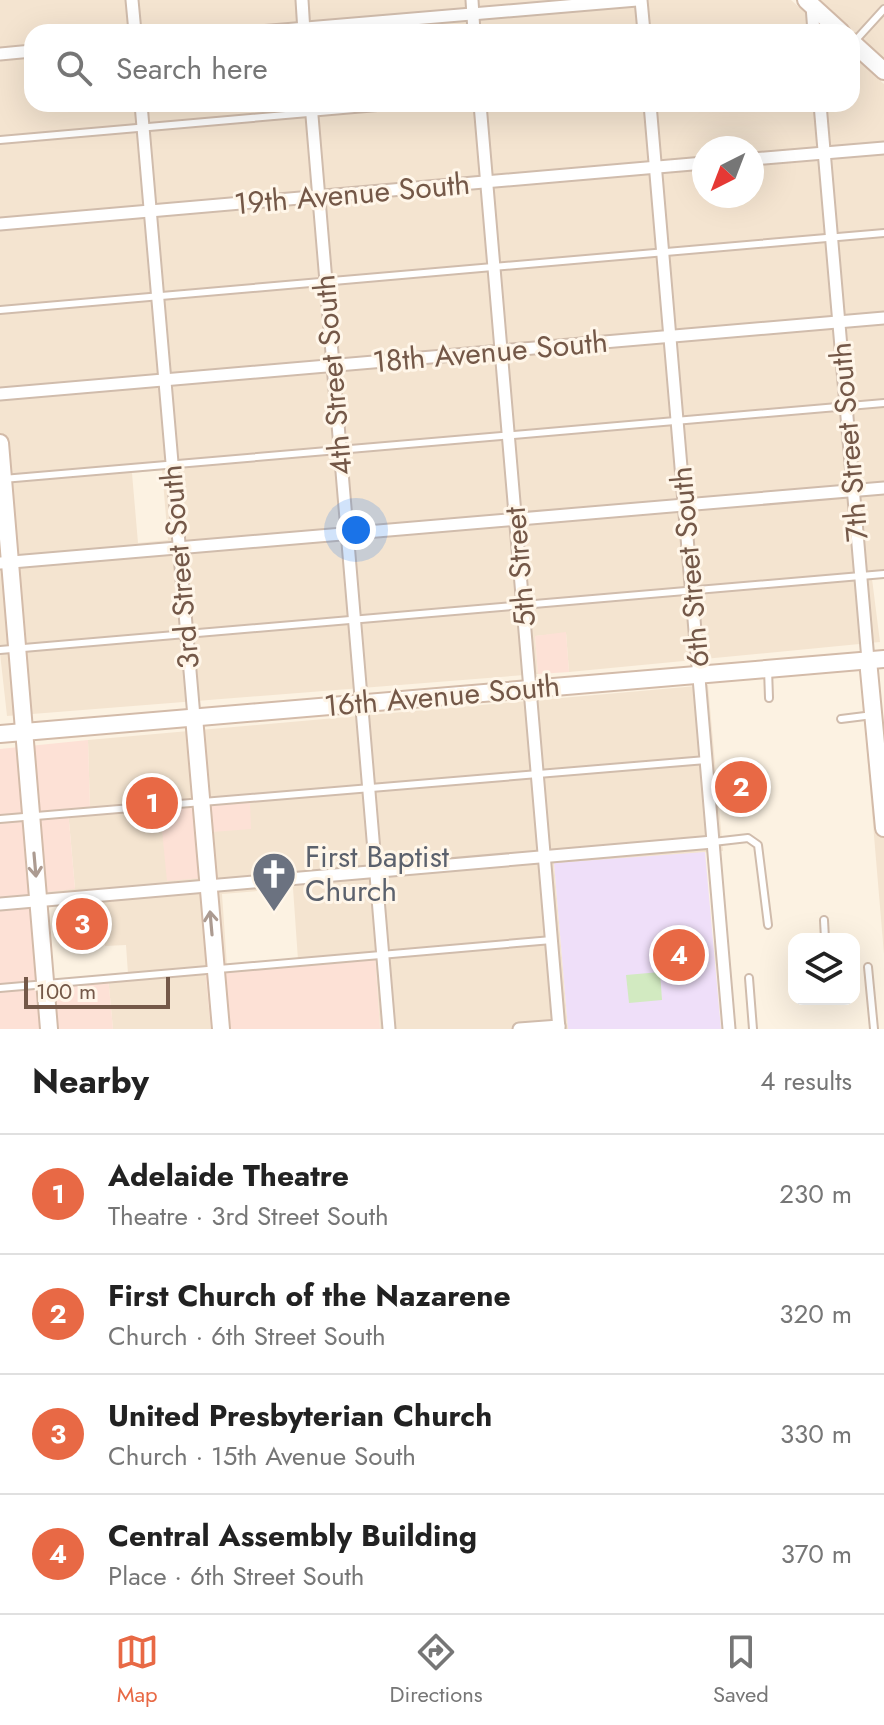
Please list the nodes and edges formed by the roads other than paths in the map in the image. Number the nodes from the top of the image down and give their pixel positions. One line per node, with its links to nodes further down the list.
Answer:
1 (132, 0): 8 (street)
2 (302, 0): 9 (street)
3 (472, 0): 7 (street)
4 (639, 0): 7 (street); 12 (street)
5 (809, 3): 13 (street); 14 (street)
6 (884, 9): 15 (lane)
7 (473, 13): 10 (street); 11 (street)
8 (134, 24)
9 (304, 24)
10 (364, 24)
11 (474, 24)
12 (643, 24)
13 (813, 24)
14 (832, 24)
15 (860, 30)
16 (860, 49): 19 (street)
17 (24, 52): 18 (street)
18 (0, 54)
19 (884, 71)
20 (142, 112): 26 (street, 3rd Street South)
21 (276, 112): 26 (lane)
22 (311, 112): 34 (street, 4th Street South)
23 (481, 112): 33 (street, 5th Street)
24 (651, 112): 32 (street, 6th Street South)
25 (821, 112): 29 (street, 7th Street South)
26 (143, 127): 27 (lane); 35 (street, 3rd Street South)
27 (0, 140)
28 (884, 148): 29 (street)
29 (824, 153): 30 (street); 38 (street, 7th Street South)
30 (764, 158)
31 (692, 164): 32 (street, 19th Avenue South)
32 (655, 167): 33 (street, 19th Avenue South); 39 (street, 6th Street South)
33 (487, 182): 34 (street, 19th Avenue South); 40 (street, 5th Street)
34 (318, 197): 35 (street, 19th Avenue South); 41 (street, 4th Street South)
35 (150, 211): 36 (street, 19th Avenue South); 42 (street, 3rd Street South)
36 (0, 224)
37 (884, 233): 38 (lane)
38 (832, 238): 39 (lane); 45 (street, 7th Street South)
39 (663, 253): 40 (lane); 46 (street, 6th Street South)
40 (494, 266): 41 (lane); 47 (street, 5th Street)
41 (326, 282): 42 (lane); 48 (street, 4th Street South)
42 (157, 296): 43 (lane); 49 (street, 3rd Street South)
43 (0, 310)
44 (884, 318): 45 (street, 18th Avenue South)
45 (839, 322): 46 (street, 18th Avenue South); 52 (street, 7th Street South)
46 (670, 336): 47 (street, 18th Avenue South); 53 (street, 6th Street South)
47 (502, 351): 48 (street, 18th Avenue South); 54 (street, 5th Street)
48 (333, 365): 49 (street, 18th Avenue South); 56 (street, 4th Street South)
49 (164, 380): 50 (street, 18th Avenue South); 57 (street, 3rd Street South)
50 (0, 394)
51 (884, 403): 52 (lane)
52 (846, 406): 53 (lane); 60 (street, 7th Street South)
53 (677, 421): 54 (lane); 61 (street, 6th Street South)
54 (509, 435): 56 (lane); 62 (street, 5th Street)
55 (0, 443): 58 (street)
56 (340, 449): 57 (lane); 63 (street, 4th Street South)
57 (171, 465): 58 (lane); 64 (street, 3rd Street South)
58 (2, 480): 65 (street)
59 (884, 488): 60 (street)
60 (853, 491): 61 (street); 67 (street, 7th Street South)
61 (685, 505): 62 (street); 68 (street, 6th Street South)
62 (516, 519): 63 (street); 69 (street, 5th Street)
63 (347, 534): 64 (street); 70 (street, 4th Street South)
64 (179, 548): 65 (street); 71 (street, 3rd Street South)
65 (5, 563): 72 (street)
66 (884, 574): 67 (lane)
67 (860, 576): 68 (lane); 73 (street, 7th Street South)
68 (692, 589): 69 (lane); 75 (street, 6th Street South)
69 (523, 605): 70 (lane); 76 (street, 5th Street)
70 (354, 619): 71 (lane); 78 (street, 4th Street South)
71 (186, 634): 72 (lane); 80 (street, 3rd Street South)
72 (8, 649): 82 (street)
73 (876, 659): 74 (street, 16th Avenue South); 79 (street, 7th Street South)
74 (768, 668): 75 (street, 16th Avenue South); 77 (lane)
75 (699, 674): 76 (street, 16th Avenue South); 85 (street, 6th Street South)
76 (530, 688): 78 (street, 16th Avenue South); 86 (street, 5th Street)
77 (769, 698)
78 (362, 703): 80 (street, 16th Avenue South); 87 (street, 4th Street South)
79 (873, 715): 81 (lane); 84 (street, 7th Street South)
80 (194, 717): 82 (street, 16th Avenue South); 88 (street, 3rd Street South)
81 (841, 719)
82 (23, 732): 83 (street, 16th Avenue South); 89 (street)
83 (0, 734)
84 (880, 745): 91 (street, 7th Street South)
85 (706, 760): 86 (lane); 92 (street, 6th Street South)
86 (537, 773): 87 (lane); 93 (street, 5th Street)
87 (369, 787): 88 (lane); 94 (street, 4th Street South)
88 (201, 802): 89 (lane); 95 (street, 3rd Street South)
89 (30, 817): 90 (lane); 96 (street, one-way to 96)
90 (0, 819)
91 (884, 828)
92 (713, 842): 93 (street); 99 (lane); 113 (street, 6th Street South)
93 (544, 858): 94 (street); 101 (street, 5th Street)
94 (376, 873): 95 (street); 102 (street, 4th Street South)
95 (208, 885): 96 (street); 104 (street, 3rd Street South, one-way to 95)
96 (38, 901): 97 (street); 106 (street)
97 (0, 904)
98 (824, 920): 100 (lane)
99 (768, 925)
100 (825, 933)
101 (552, 940): 102 (lane); 108 (street, 5th Street)
102 (383, 956): 104 (lane); 111 (street, 4th Street South)
103 (868, 967): 115 (lane)
104 (215, 971): 106 (lane); 110 (street, 3rd Street South)
105 (749, 978): 114 (lane)
106 (45, 985): 107 (lane); 109 (street)
107 (0, 988)
108 (559, 1027): 112 (street)
109 (49, 1029)
110 (221, 1029)
111 (389, 1029)
112 (519, 1029)
113 (729, 1029)
114 (753, 1029)
115 (874, 1029)

